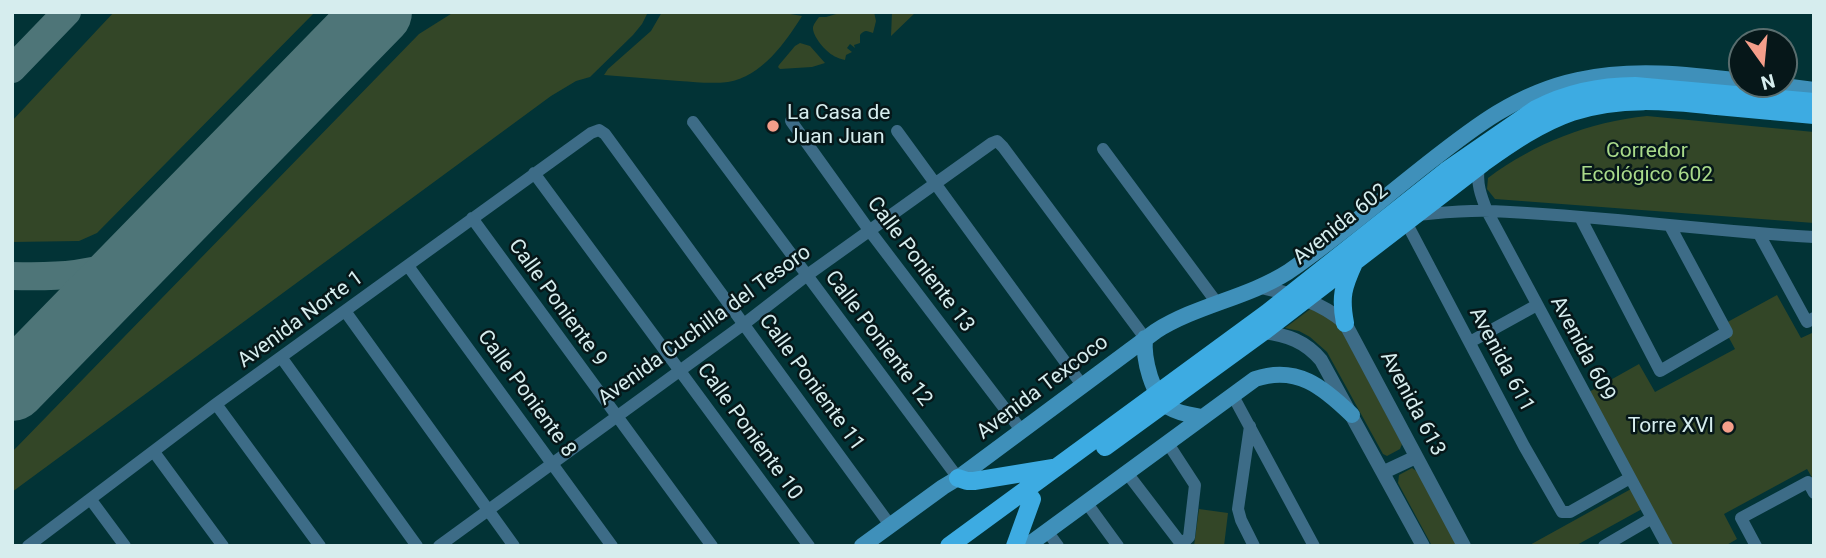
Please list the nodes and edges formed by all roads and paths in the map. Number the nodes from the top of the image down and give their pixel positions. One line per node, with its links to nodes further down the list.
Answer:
1 (1728, 80): 25 (main road, Avenida Texcoco)
2 (1611, 102): 4 (main road, Avenida 602); 7 (main road, Avenida 602); 11 (main road, Avenida 602)
3 (1814, 102): 26 (main road, Avenida 602)
4 (1814, 115)
5 (791, 121): 19 (street, Calle Poniente 13)
6 (693, 122): 24 (street, Calle Poniente 12)
7 (1814, 123)
8 (599, 130): 12 (street, Avenida Norte 1); 32 (street, Calle Poniente 11)
9 (897, 131): 13 (street)
10 (1103, 149): 27 (street)
11 (1479, 166): 14 (street, Avenida 609); 17 (main road, Avenida 602)
12 (534, 173): 16 (street, Avenida Norte 1); 37 (street, Calle Poniente 10)
13 (934, 182): 19 (street, Avenida Cuchilla del Tesoro); 34 (street, Avenida Cuchilla del Tesoro); 38 (street)
14 (1487, 211): 15 (street, Avenida 602); 17 (street, Avenida 602); 28 (street, Avenida 609)
15 (1580, 217): 18 (street, Avenida 602); 18 (street)
16 (472, 218): 23 (street, Avenida Norte 1); 43 (street, Calle Poniente 9)
17 (1411, 218): 22 (main road, Avenida 602); 35 (street, Avenida 611)
18 (1670, 226): 20 (street, Avenida 602)
19 (869, 230): 24 (street, Avenida Cuchilla del Tesoro); 46 (street, Calle Poniente 13)
20 (1759, 234): 21 (street, Avenida 602); 30 (street)
21 (1814, 237)
22 (1356, 261): 26 (main road, Avenida 602); 31 (main road)
23 (408, 265): 29 (street, Avenida Norte 1); 50 (street, Calle Poniente 8)
24 (806, 276): 32 (street, Avenida Cuchilla del Tesoro); 54 (street, Calle Poniente 12)
25 (1261, 287): 26 (street); 27 (main road, Avenida Texcoco)
26 (1299, 296): 31 (street, Avenida 613); 33 (main road, Avenida 602); 40 (main road, Avenida 602)
27 (1217, 303): 34 (main road, Avenida Texcoco)
28 (1537, 305): 35 (street); 55 (street, Avenida 609)
29 (345, 311): 36 (street, Avenida Norte 1); 60 (street)
30 (1810, 320)
31 (1345, 323): 49 (street, Avenida 613)
32 (744, 324): 37 (street, Avenida Cuchilla del Tesoro); 62 (street, Calle Poniente 11)
33 (1264, 332): 40 (main road, Avenida 602); 42 (street)
34 (1145, 338): 38 (main road, Avenida Texcoco); 40 (main road)
35 (1470, 342): 55 (street, Avenida 611)
36 (281, 358): 41 (street, Avenida Norte 1); 68 (street)
37 (680, 370): 43 (street, Avenida Cuchilla del Tesoro); 73 (street, Calle Poniente 10)
38 (1082, 385): 46 (main road, Avenida Texcoco)
39 (1232, 394): 42 (main road); 44 (main road); 45 (street)
40 (1161, 398): 44 (main road); 51 (main road, Avenida 602); 57 (main road, Avenida 602)
41 (216, 404): 48 (street, Avenida Norte 1); 67 (street)
42 (1352, 415): 52 (street)
43 (616, 416): 50 (street, Avenida Cuchilla del Tesoro); 72 (street, Calle Poniente 9)
44 (1202, 417): 47 (main road)
45 (1250, 426): 81 (street); 82 (street)
46 (1021, 430): 54 (main road, Avenida Texcoco)
47 (1167, 442): 53 (main road); 53 (street)
48 (154, 452): 58 (street, Avenida Norte 1); 66 (street)
49 (1416, 457): 52 (street); 84 (street, Avenida 613)
50 (552, 463): 60 (street, Avenida Cuchilla del Tesoro); 71 (street, Calle Poniente 8)
51 (1056, 468): 54 (main road); 75 (main road, Avenida 602)
52 (1384, 472): 83 (street)
53 (1127, 473): 59 (main road)
54 (958, 478): 62 (main road, Avenida Texcoco)
55 (1630, 478): 61 (street, Avenida 609)
56 (1811, 487): 87 (street)
57 (1032, 499): 76 (main road, Avenida 602); 77 (main road)
58 (91, 500): 64 (street, Avenida Norte 1); 65 (street)
59 (1086, 502): 63 (main road); 80 (street)
60 (488, 509): 69 (street, Avenida Cuchilla del Tesoro); 70 (street)
61 (1652, 518): 85 (street); 86 (street, Avenida 609)
62 (890, 524): 74 (main road, Avenida Texcoco)
63 (1048, 531): 78 (main road); 79 (street)
64 (28, 546)
65 (125, 546)
66 (223, 546)
67 (320, 546)
68 (417, 546)
69 (439, 546)
70 (514, 546)
71 (612, 546)
72 (712, 546)
73 (809, 546)
74 (862, 546)
75 (949, 546)
76 (969, 546)
77 (1015, 546)
78 (1027, 546)
79 (1058, 546)
80 (1118, 546)
81 (1254, 546)
82 (1314, 546)
83 (1423, 546)
84 (1464, 546)
85 (1604, 546)
86 (1667, 546)
87 (1756, 546)

